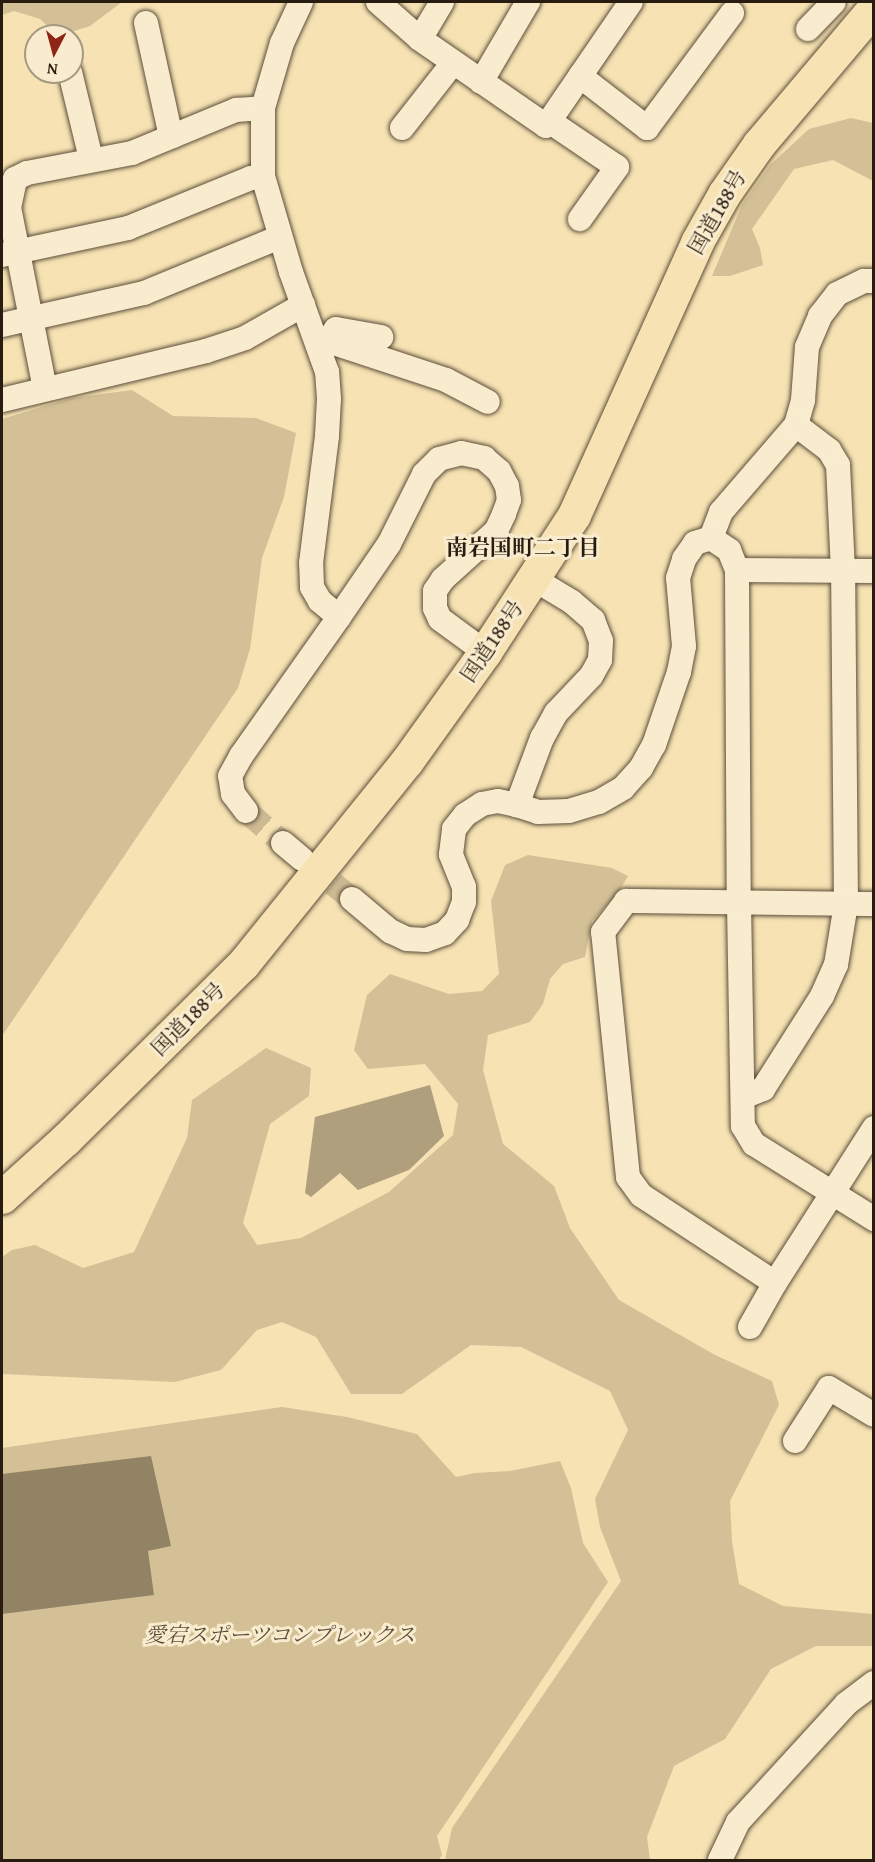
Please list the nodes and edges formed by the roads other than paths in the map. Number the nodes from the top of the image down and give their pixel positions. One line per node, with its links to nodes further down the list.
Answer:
1 (301, 2): 16 (street)
2 (378, 2): 11 (street)
3 (442, 2): 11 (street)
4 (528, 2): 14 (street)
5 (630, 2): 13 (street)
6 (834, 2): 10 (street)
7 (873, 8): 40 (highway, 国道188号)
8 (732, 13): 13 (street)
9 (146, 23): 19 (street)
10 (808, 29)
11 (420, 39): 12 (street)
12 (453, 63): 14 (street); 18 (street)
13 (580, 76): 17 (street)
14 (481, 82): 17 (street)
15 (73, 84): 20 (street)
16 (263, 108): 19 (street); 21 (street)
17 (549, 122): 23 (street)
18 (402, 128)
19 (173, 136): 20 (street)
20 (90, 159): 22 (street)
21 (263, 176): 24 (street); 25 (street)
22 (6, 189): 25 (street)
23 (580, 219)
24 (280, 237): 27 (street); 28 (street)
25 (9, 254): 28 (street)
26 (873, 281): 35 (street)
27 (303, 305): 31 (street); 32 (street)
28 (31, 318): 29 (street); 32 (street)
29 (2, 325)
30 (381, 337): 31 (street)
31 (323, 342): 34 (street); 41 (street)
32 (45, 389): 33 (street)
33 (2, 400)
34 (488, 402)
35 (796, 425): 36 (street); 38 (street)
36 (711, 538): 37 (street); 43 (street)
37 (737, 570): 38 (street); 48 (street)
38 (843, 571): 39 (street); 49 (street)
39 (873, 571)
40 (534, 579): 42 (highway, 国道188号); 43 (street)
41 (339, 616): 42 (street); 44 (street)
42 (485, 652): 54 (highway, 国道188号)
43 (517, 805): 47 (street)
44 (246, 812)
45 (283, 843): 46 (street)
46 (302, 859)
47 (352, 899)
48 (739, 904): 49 (street); 51 (street); 56 (street)
49 (846, 904): 50 (street); 51 (street)
50 (873, 904)
51 (743, 1097): 53 (street)
52 (873, 1128): 53 (street)
53 (832, 1192): 55 (street); 56 (street)
54 (2, 1197)
55 (873, 1219)
56 (775, 1283): 57 (street)
57 (750, 1327)
58 (872, 1411): 59 (street)
59 (795, 1441)
60 (873, 1683): 61 (street)
61 (720, 1860)

